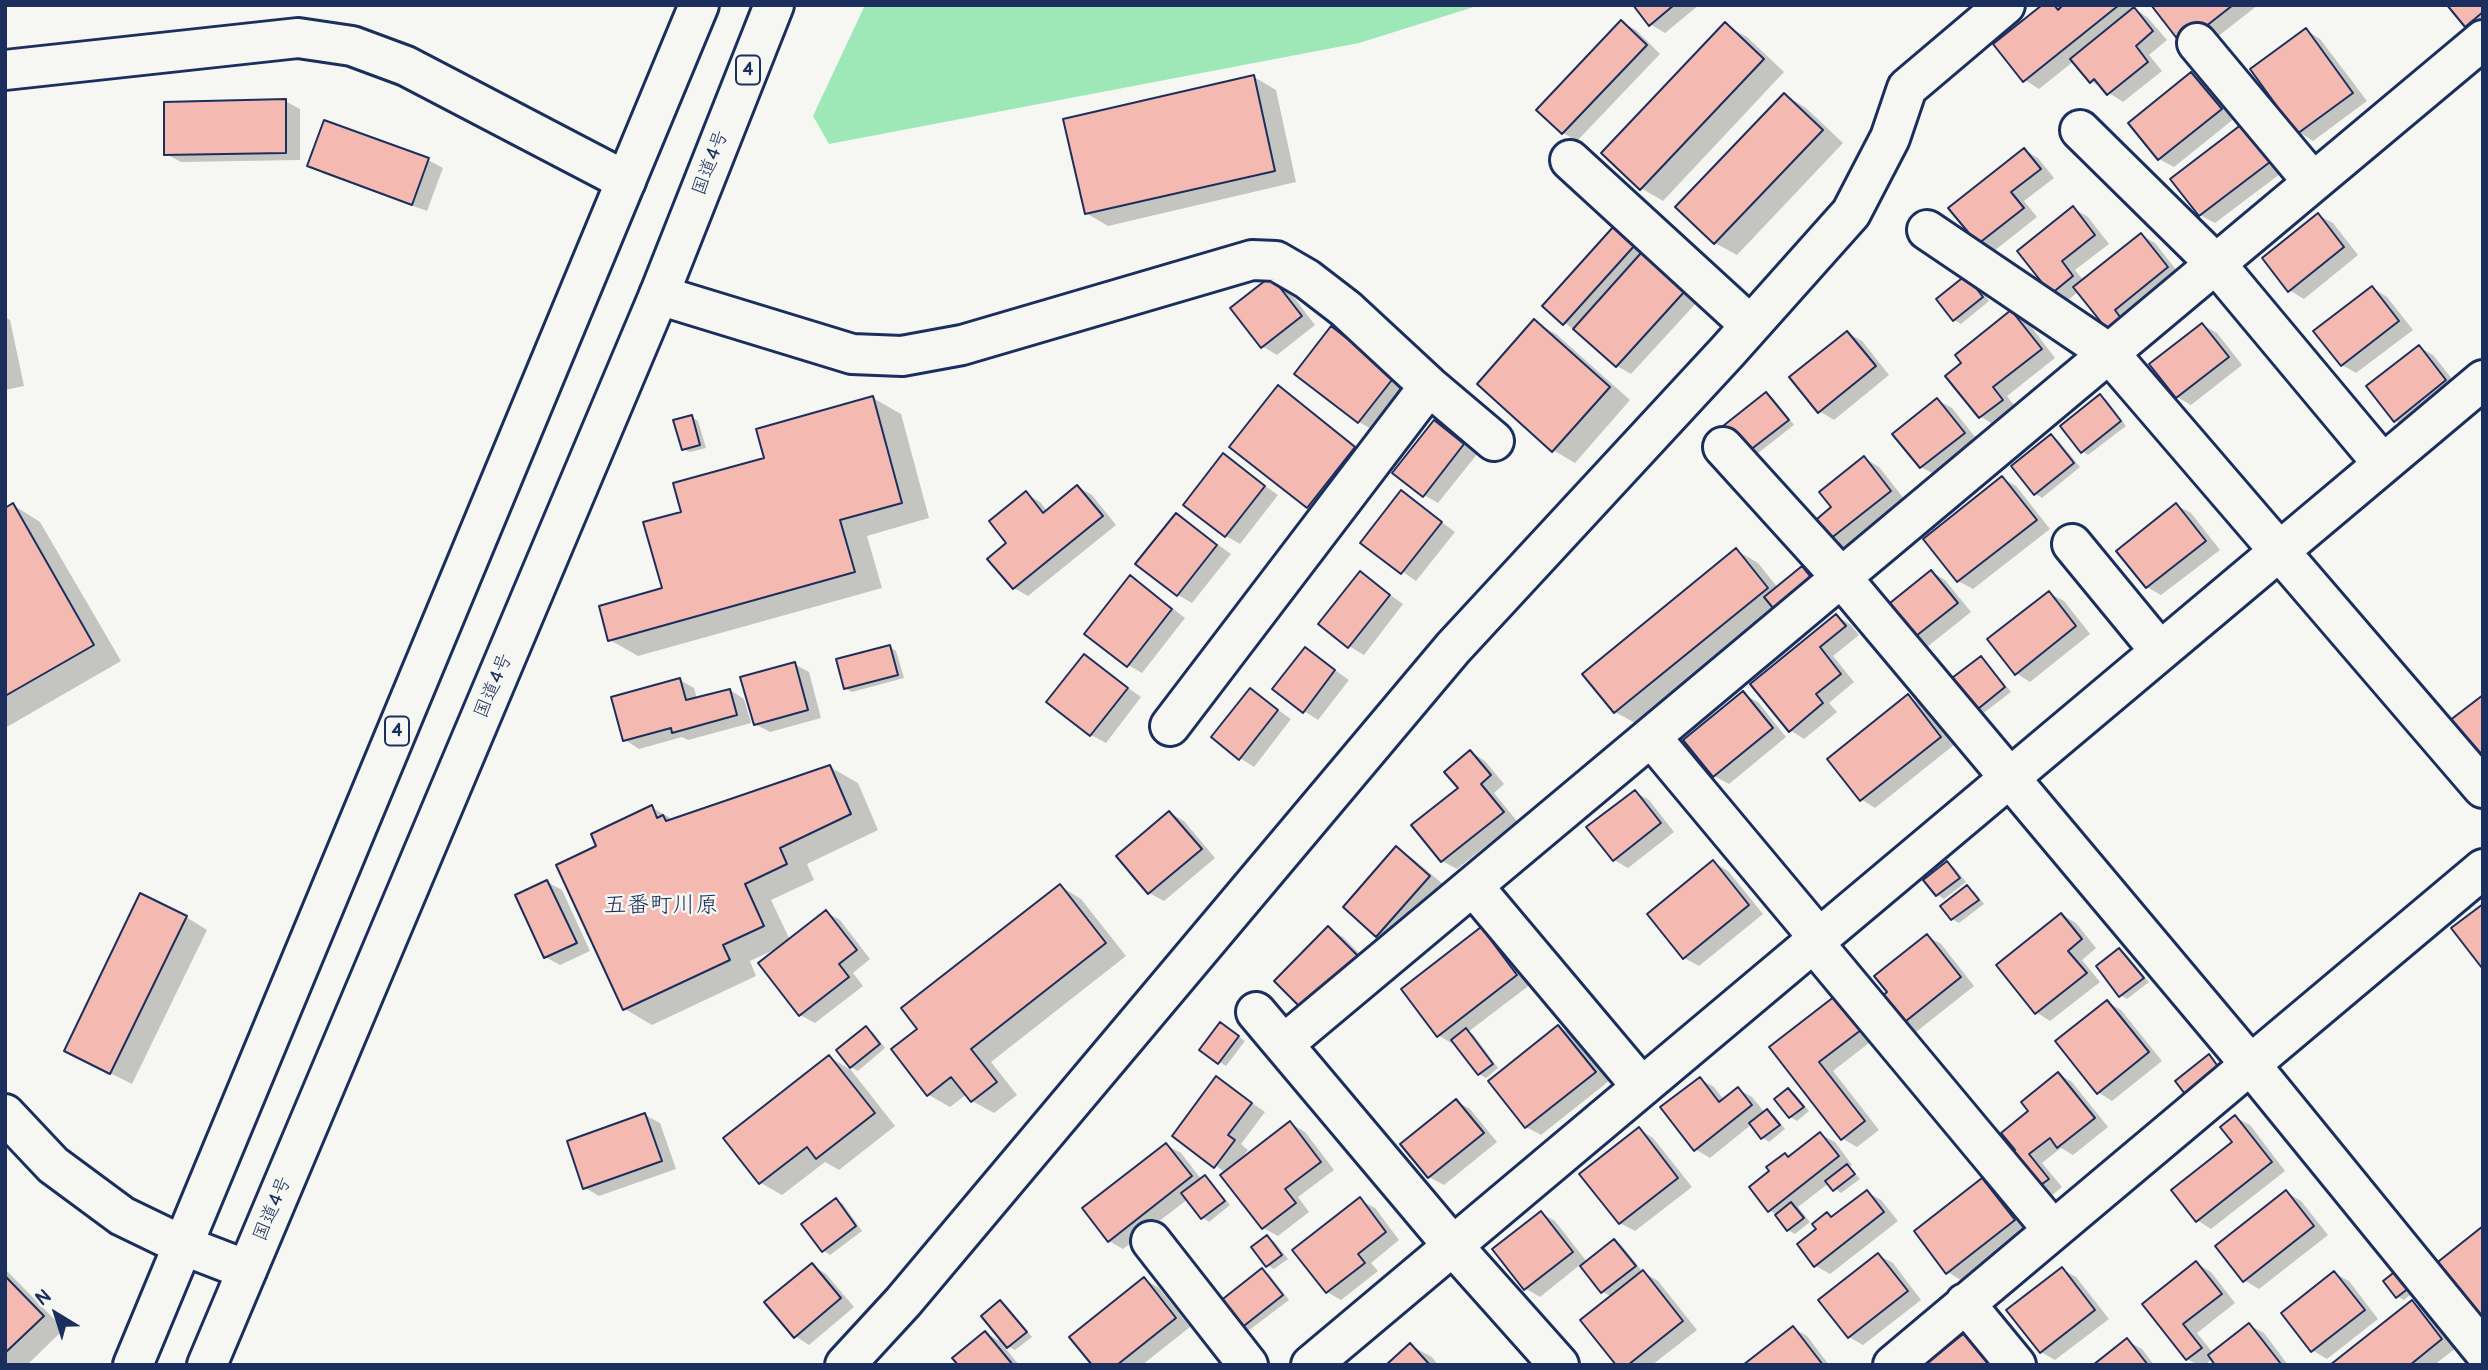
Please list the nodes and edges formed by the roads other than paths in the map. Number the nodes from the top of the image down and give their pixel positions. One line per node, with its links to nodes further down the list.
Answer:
1 (699, 5): 9 (main road, 4)
2 (774, 5): 13 (main road, 国道4号 / 4)
3 (2006, 5): 14 (main road)
4 (2483, 40): 10 (main road)
5 (2197, 43): 10 (main road)
6 (5, 70): 9 (main road)
7 (2080, 130): 12 (main road)
8 (1570, 160): 14 (main road)
9 (626, 181): 39 (main road, 4)
10 (2314, 182): 12 (main road)
11 (1927, 230): 15 (main road)
12 (2216, 264): 15 (main road); 20 (main road)
13 (659, 295): 17 (main road); 41 (main road, 国道4号 / 4)
14 (1750, 325): 46 (main road)
15 (2109, 353): 22 (main road); 23 (main road)
16 (2482, 383): 20 (main road)
17 (1429, 386): 18 (main road); 25 (main road)
18 (1494, 441)
19 (1723, 447): 23 (main road)
20 (2384, 464): 22 (main road)
21 (2071, 544): 24 (main road)
22 (2279, 552): 24 (main road); 28 (main road)
23 (1841, 578): 26 (main road); 27 (main road)
24 (2160, 651): 27 (main road)
25 (1170, 726)
26 (1651, 737): 30 (main road); 31 (main road)
27 (2009, 779): 31 (main road); 34 (main road)
28 (2483, 788)
29 (2483, 869): 34 (main road)
30 (1473, 886): 33 (main road); 35 (main road)
31 (1816, 940): 35 (main road); 37 (main road)
32 (1256, 1012): 33 (main road)
33 (1284, 1044): 40 (main road)
34 (2250, 1064): 37 (main road); 43 (main road)
35 (1642, 1087): 40 (main road)
36 (5, 1114): 39 (main road)
37 (2053, 1230): 42 (main road)
38 (1151, 1241): 47 (main road)
39 (182, 1245): 41 (main road); 44 (main road, 4)
40 (1453, 1246): 48 (main road); 49 (main road)
41 (247, 1270): 45 (main road, 国道4号 / 4)
42 (1965, 1303): 50 (main road); 51 (main road)
43 (2483, 1350)
44 (133, 1365)
45 (206, 1365)
46 (845, 1365)
47 (1248, 1365)
48 (1311, 1365)
49 (1559, 1365)
50 (1893, 1365)
51 (2016, 1365)

